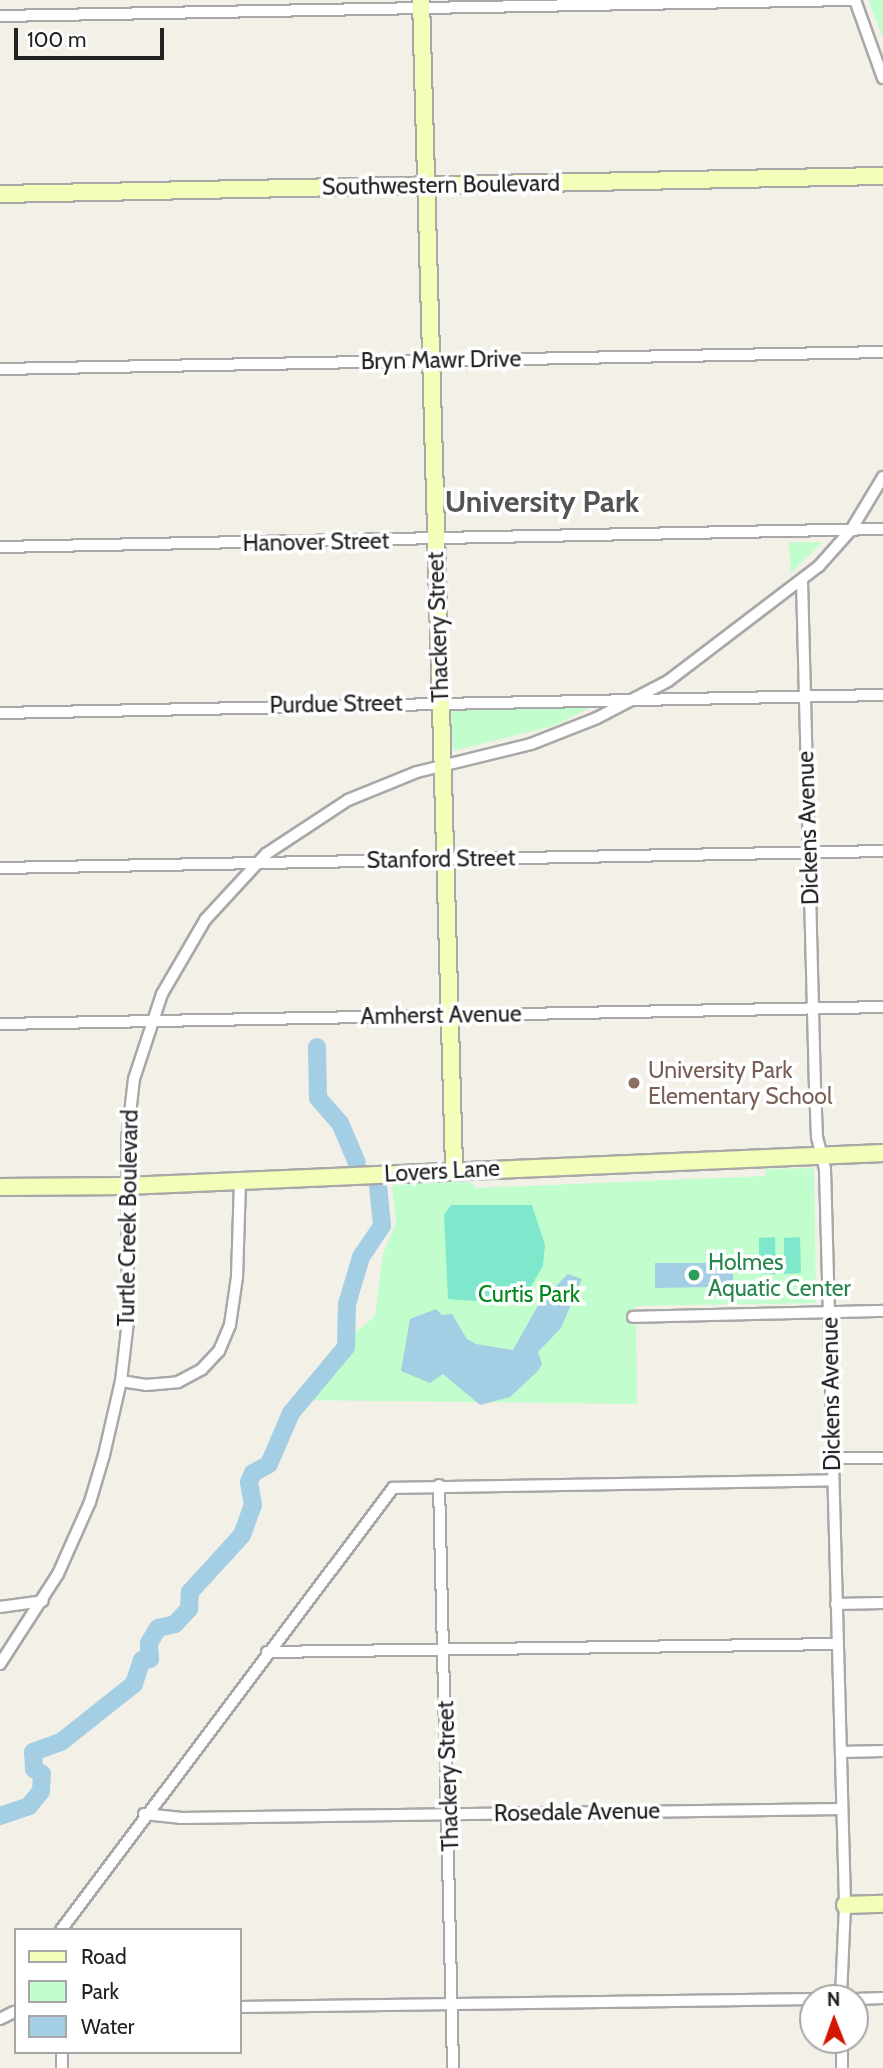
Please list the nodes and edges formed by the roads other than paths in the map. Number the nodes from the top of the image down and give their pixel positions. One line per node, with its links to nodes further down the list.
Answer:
1 (854, 0): 2 (street); 4 (street)
2 (421, 4): 3 (street); 6 (street, Thackery Street)
3 (0, 16)
4 (883, 78)
5 (883, 176): 6 (street, Southwestern Boulevard)
6 (426, 185): 7 (street, Southwestern Boulevard); 9 (street, Thackery Street)
7 (0, 194)
8 (883, 352): 9 (street, Bryn Mawr Drive)
9 (430, 360): 10 (street, Bryn Mawr Drive); 14 (street, Thackery Street)
10 (0, 369)
11 (883, 477): 13 (street, Turtle Creek Boulevard)
12 (883, 529): 13 (street, Hanover Street)
13 (851, 530): 14 (street, Hanover Street); 16 (street, Turtle Creek Boulevard)
14 (435, 540): 15 (street, Hanover Street); 20 (street, Thackery Street)
15 (0, 547)
16 (802, 581): 18 (street, Dickens Avenue); 19 (street, Turtle Creek Boulevard)
17 (883, 695): 18 (street, Purdue Street)
18 (804, 697): 19 (street, Purdue Street); 24 (street, Dickens Avenue)
19 (634, 700): 20 (street, Purdue Street); 22 (street, Turtle Creek Boulevard)
20 (440, 702): 21 (street, Purdue Street); 22 (street, Thackery Street)
21 (0, 713)
22 (442, 767): 25 (street, Thackery Street); 26 (street, Turtle Creek Boulevard)
23 (883, 851): 24 (street, Stanford Street)
24 (809, 852): 25 (street, Stanford Street); 29 (street, Dickens Avenue)
25 (445, 859): 26 (street, Stanford Street); 30 (street, Thackery Street)
26 (256, 863): 27 (street, Stanford Street); 31 (street, Turtle Creek Boulevard)
27 (0, 868)
28 (883, 1007): 29 (street, Amherst Avenue)
29 (813, 1009): 30 (street, Amherst Avenue); 33 (street, Dickens Avenue)
30 (450, 1015): 31 (street, Amherst Avenue); 35 (street, Thackery Street)
31 (152, 1021): 32 (street, Amherst Avenue); 37 (street, Turtle Creek Boulevard)
32 (0, 1024)
33 (821, 1153): 34 (street, Lovers Lane); 35 (street, Lovers Lane); 40 (street, Dickens Avenue)
34 (883, 1153)
35 (454, 1170): 36 (street, Lovers Lane)
36 (240, 1181): 37 (street, Lovers Lane); 42 (street)
37 (126, 1186): 38 (street, Lovers Lane); 42 (street, Turtle Creek Boulevard)
38 (0, 1187)
39 (883, 1311): 40 (street)
40 (828, 1312): 41 (street); 43 (street, Dickens Avenue)
41 (633, 1317)
42 (121, 1381): 47 (street, Turtle Creek Boulevard)
43 (832, 1458): 44 (street); 45 (street, Dickens Avenue)
44 (880, 1458)
45 (833, 1479): 46 (street); 49 (street, Dickens Avenue)
46 (439, 1485): 52 (street, Thackery Street); 53 (street)
47 (43, 1601): 50 (street); 54 (street, Turtle Creek Boulevard)
48 (883, 1603): 49 (street)
49 (836, 1604): 51 (street, Dickens Avenue)
50 (0, 1607)
51 (838, 1644): 52 (street); 56 (street, Dickens Avenue)
52 (444, 1650): 53 (street); 58 (street, Thackery Street)
53 (267, 1651): 59 (street)
54 (0, 1664)
55 (883, 1751): 56 (street)
56 (841, 1752): 57 (street, Dickens Avenue)
57 (842, 1809): 58 (street, Rosedale Avenue); 61 (street, Dickens Avenue)
58 (449, 1814): 59 (street, Rosedale Avenue); 65 (street, Thackery Street)
59 (144, 1815): 62 (street)
60 (883, 1904): 61 (street)
61 (845, 1905): 63 (street, Dickens Avenue)
62 (62, 1928)
63 (842, 1984)
64 (799, 1999): 65 (street)
65 (452, 2005): 66 (street); 67 (street, Thackery Street)
66 (242, 2007)
67 (453, 2068)

